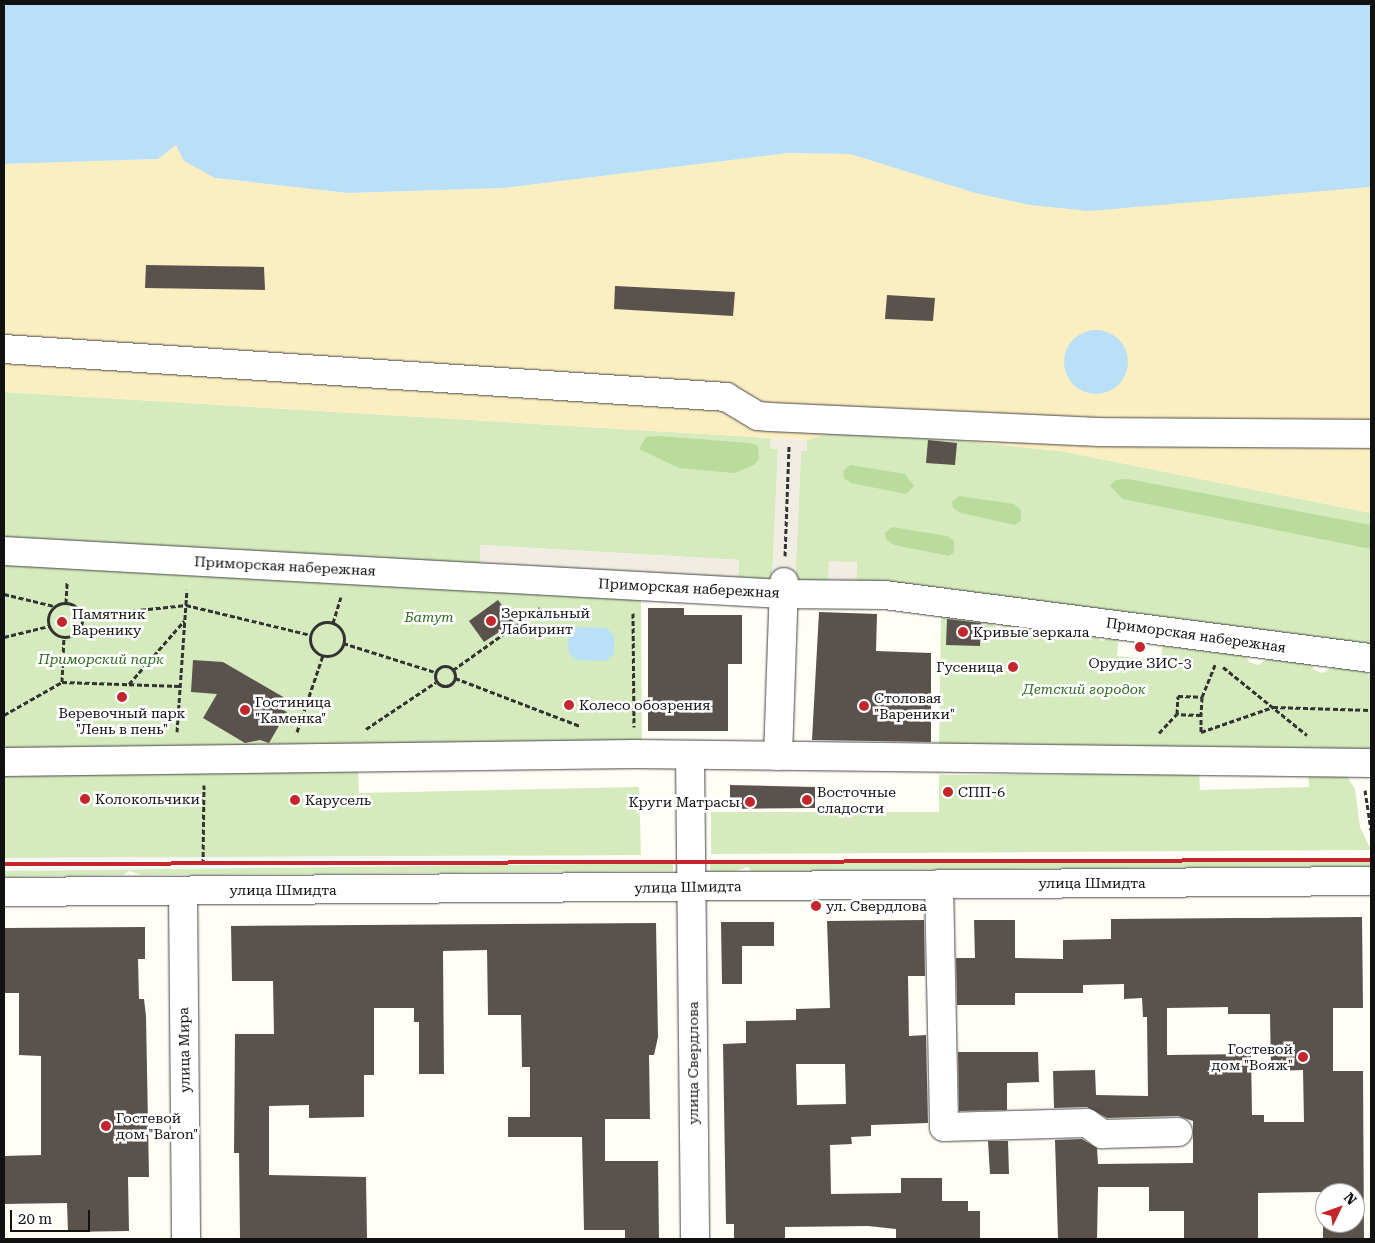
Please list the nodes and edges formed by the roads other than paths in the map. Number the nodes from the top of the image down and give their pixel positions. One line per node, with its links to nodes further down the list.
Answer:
1 (4, 348): 2 (street)
2 (1371, 434)
3 (4, 551): 4 (street, Приморская набережная)
4 (784, 588): 5 (street, Приморская набережная); 7 (street)
5 (1371, 658)
6 (690, 755): 7 (street); 8 (street); 12 (street, улица Свердлова)
7 (778, 756): 9 (street)
8 (4, 762)
9 (1371, 763)
10 (1371, 881): 11 (street, улица Шмидта)
11 (939, 884): 12 (street, улица Шмидта); 15 (street)
12 (692, 887): 13 (street, улица Шмидта); 17 (street, улица Свердлова)
13 (183, 891): 14 (street, улица Шмидта); 16 (street, улица Мира)
14 (4, 892)
15 (1178, 1132)
16 (186, 1239)
17 (695, 1239)

